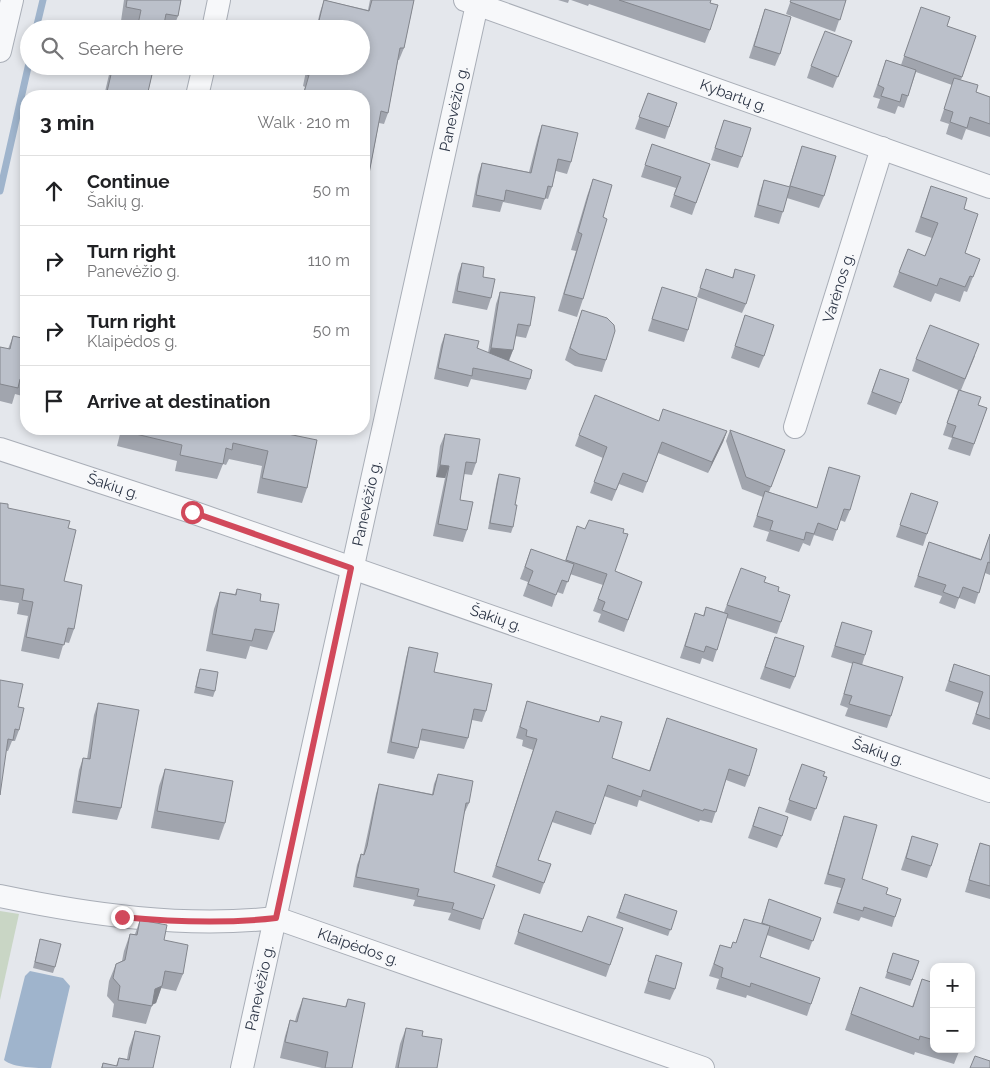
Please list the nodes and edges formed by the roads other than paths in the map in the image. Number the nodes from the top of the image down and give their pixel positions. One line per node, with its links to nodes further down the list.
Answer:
1 (12, 0): 5 (street)
2 (219, 0): 4 (street)
3 (474, 1): 8 (street, Kybartų g.); 12 (street, Panevėžio g.)
4 (215, 20)
5 (0, 51)
6 (202, 75): 7 (street)
7 (198, 90)
8 (882, 148): 9 (street, Kybartų g.); 10 (street, Varėnos g.)
9 (990, 187)
10 (795, 427)
11 (0, 449): 12 (street, Šakių g.)
12 (351, 568): 13 (street, Šakių g.); 15 (street, Panevėžio g.)
13 (990, 791)
14 (0, 896): 15 (street, Klaipėdos g.)
15 (276, 918): 16 (street, Panevėžio g.); 17 (street, Klaipėdos g.)
16 (242, 1068)
17 (703, 1068)

